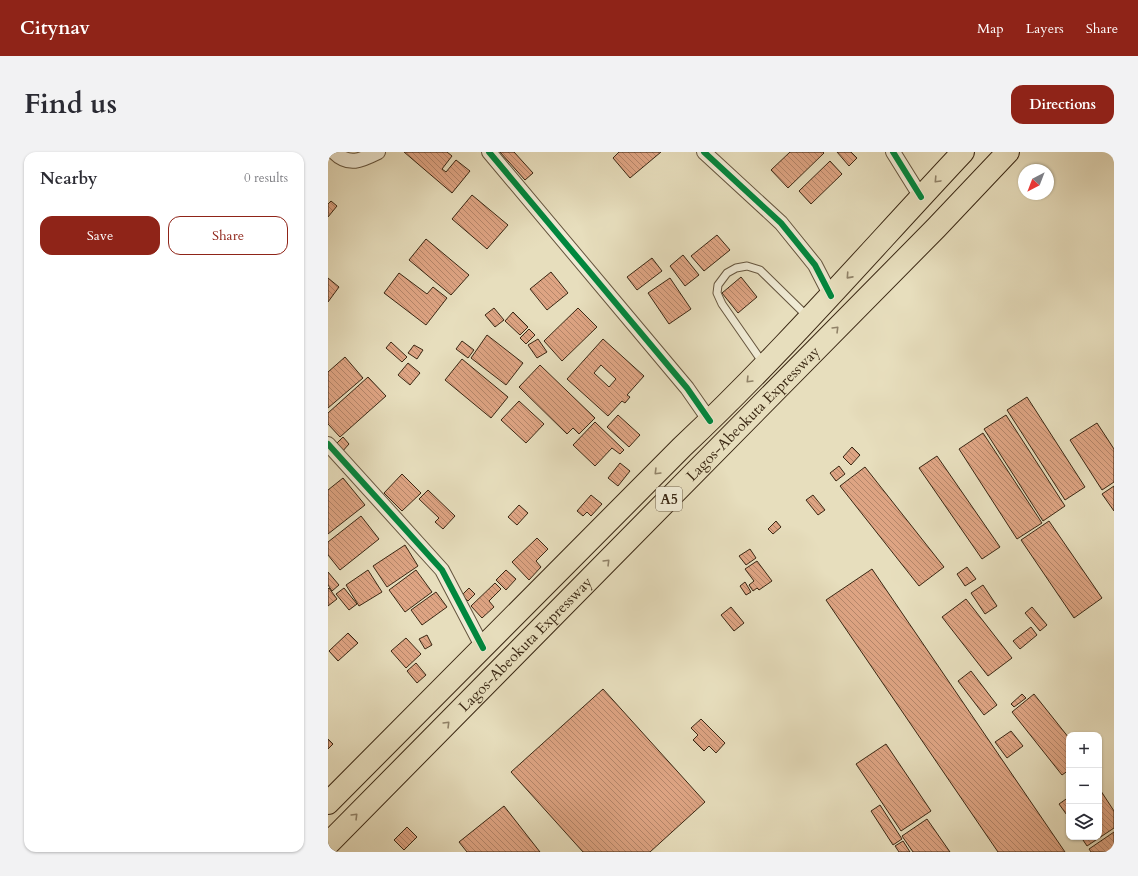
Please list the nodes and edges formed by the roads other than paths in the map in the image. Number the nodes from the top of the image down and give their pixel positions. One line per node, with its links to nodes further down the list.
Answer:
1 (334, 152): 2 (street)
2 (378, 152)
3 (488, 152): 12 (street)
4 (704, 152): 9 (street)
5 (893, 152): 8 (street)
6 (963, 152): 8 (highway, Lagos-Abeokuta Expressway / A5, one-way to 8)
7 (1008, 152): 16 (highway, Lagos-Abeokuta Expressway / A5, one-way to 7)
8 (921, 197): 9 (highway, Lagos-Abeokuta Expressway / A5, one-way to 9)
9 (831, 296): 10 (highway, Lagos-Abeokuta Expressway / A5)
10 (809, 318): 11 (highway, Lagos-Abeokuta Expressway / A5); 11 (lane)
11 (764, 365): 12 (highway, Lagos-Abeokuta Expressway / A5, one-way to 12)
12 (710, 421): 14 (highway, Lagos-Abeokuta Expressway / A5, one-way to 14)
13 (328, 444): 14 (street)
14 (483, 648): 15 (highway, Lagos-Abeokuta Expressway / A5)
15 (328, 803)
16 (328, 844)

